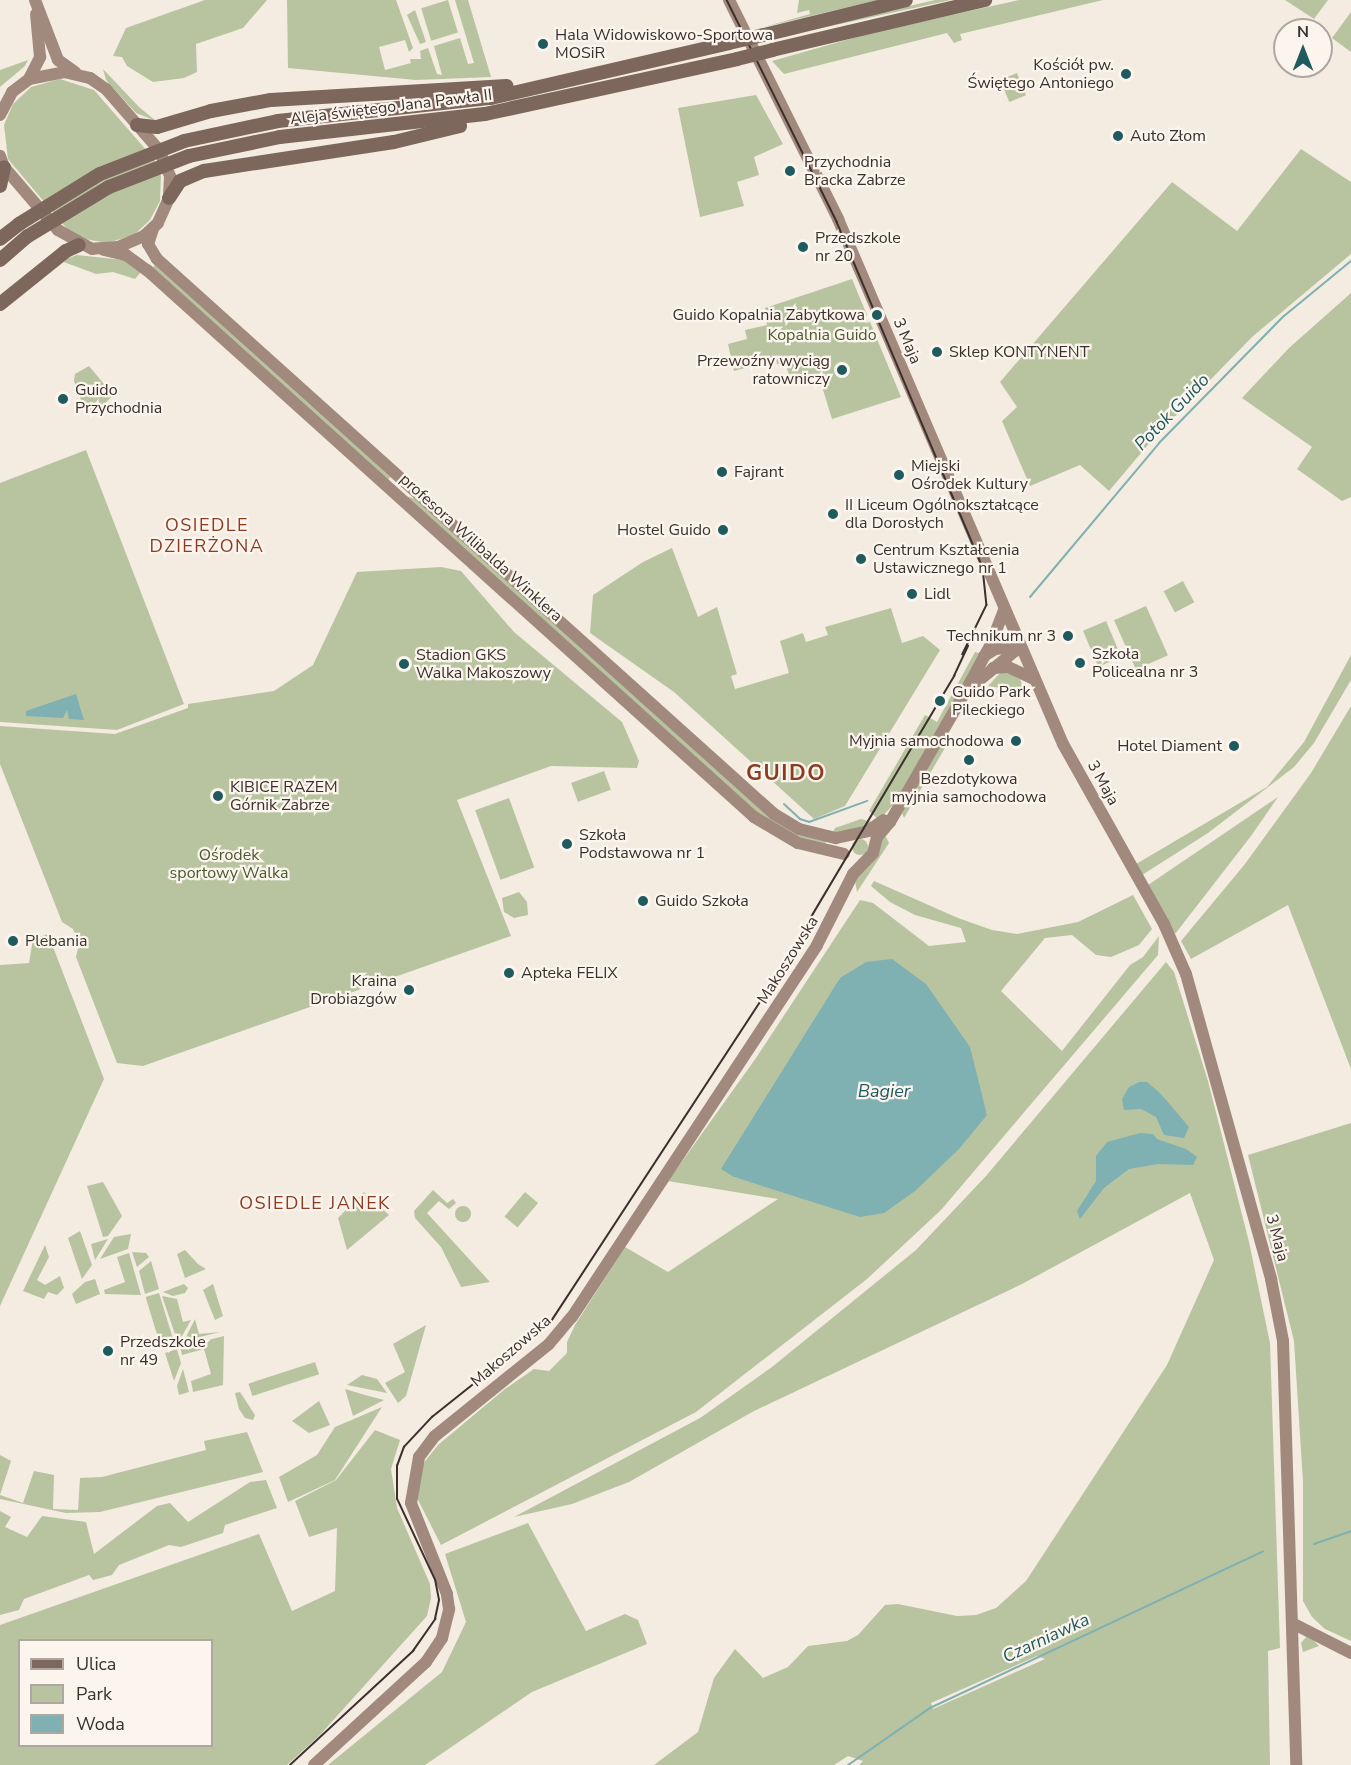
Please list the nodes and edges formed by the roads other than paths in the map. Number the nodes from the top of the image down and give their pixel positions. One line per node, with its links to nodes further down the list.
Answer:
1 (729, 0): 20 (main road, 3 Maja)
2 (906, 0): 6 (main road, Aleja świętego Jana Pawła II, bridge)
3 (985, 0): 8 (main road, Aleja świętego Jana Pawła II, bridge)
4 (36, 3): 5 (main road); 7 (main road)
5 (76, 73): 7 (main road); 10 (main road)
6 (581, 78): 10 (main road); 15 (main road, Aleja świętego Jana Pawła II, bridge)
7 (30, 79): 9 (main road)
8 (558, 100): 13 (main road); 18 (main road, Aleja świętego Jana Pawła II, bridge)
9 (0, 115)
10 (137, 125): 13 (main road)
11 (2, 161): 12 (main road); 16 (main road)
12 (0, 186)
13 (169, 198): 14 (main road)
14 (153, 229): 17 (main road); 27 (main road, profesora Wilibalda Winklera)
15 (0, 239)
16 (79, 245): 17 (main road, profesora Wilibalda Winklera); 19 (main road)
17 (104, 250): 29 (main road, profesora Wilibalda Winklera)
18 (0, 260)
19 (0, 304)
20 (1004, 610): 21 (main road, 3 Maja); 22 (main road, Makoszowska)
21 (1020, 647): 22 (main road); 23 (main road, Makoszowska); 24 (main road, 3 Maja)
22 (983, 657): 25 (main road, Makoszowska)
23 (992, 668): 24 (main road); 25 (main road, Makoszowska)
24 (1034, 679): 32 (main road, 3 Maja)
25 (959, 703): 26 (main road, Makoszowska)
26 (892, 815): 27 (main road, Makoszowska); 28 (main road, Makoszowska)
27 (857, 832): 28 (main road); 29 (main road, Makoszowska)
28 (873, 844): 30 (main road, Makoszowska)
29 (846, 857): 30 (main road); 31 (main road, Makoszowska)
30 (861, 862): 31 (main road, Makoszowska)
31 (848, 884): 34 (main road, Makoszowska)
32 (1292, 1623): 33 (main road); 35 (main road, 3 Maja)
33 (1351, 1653)
34 (314, 1765)
35 (1296, 1765)

